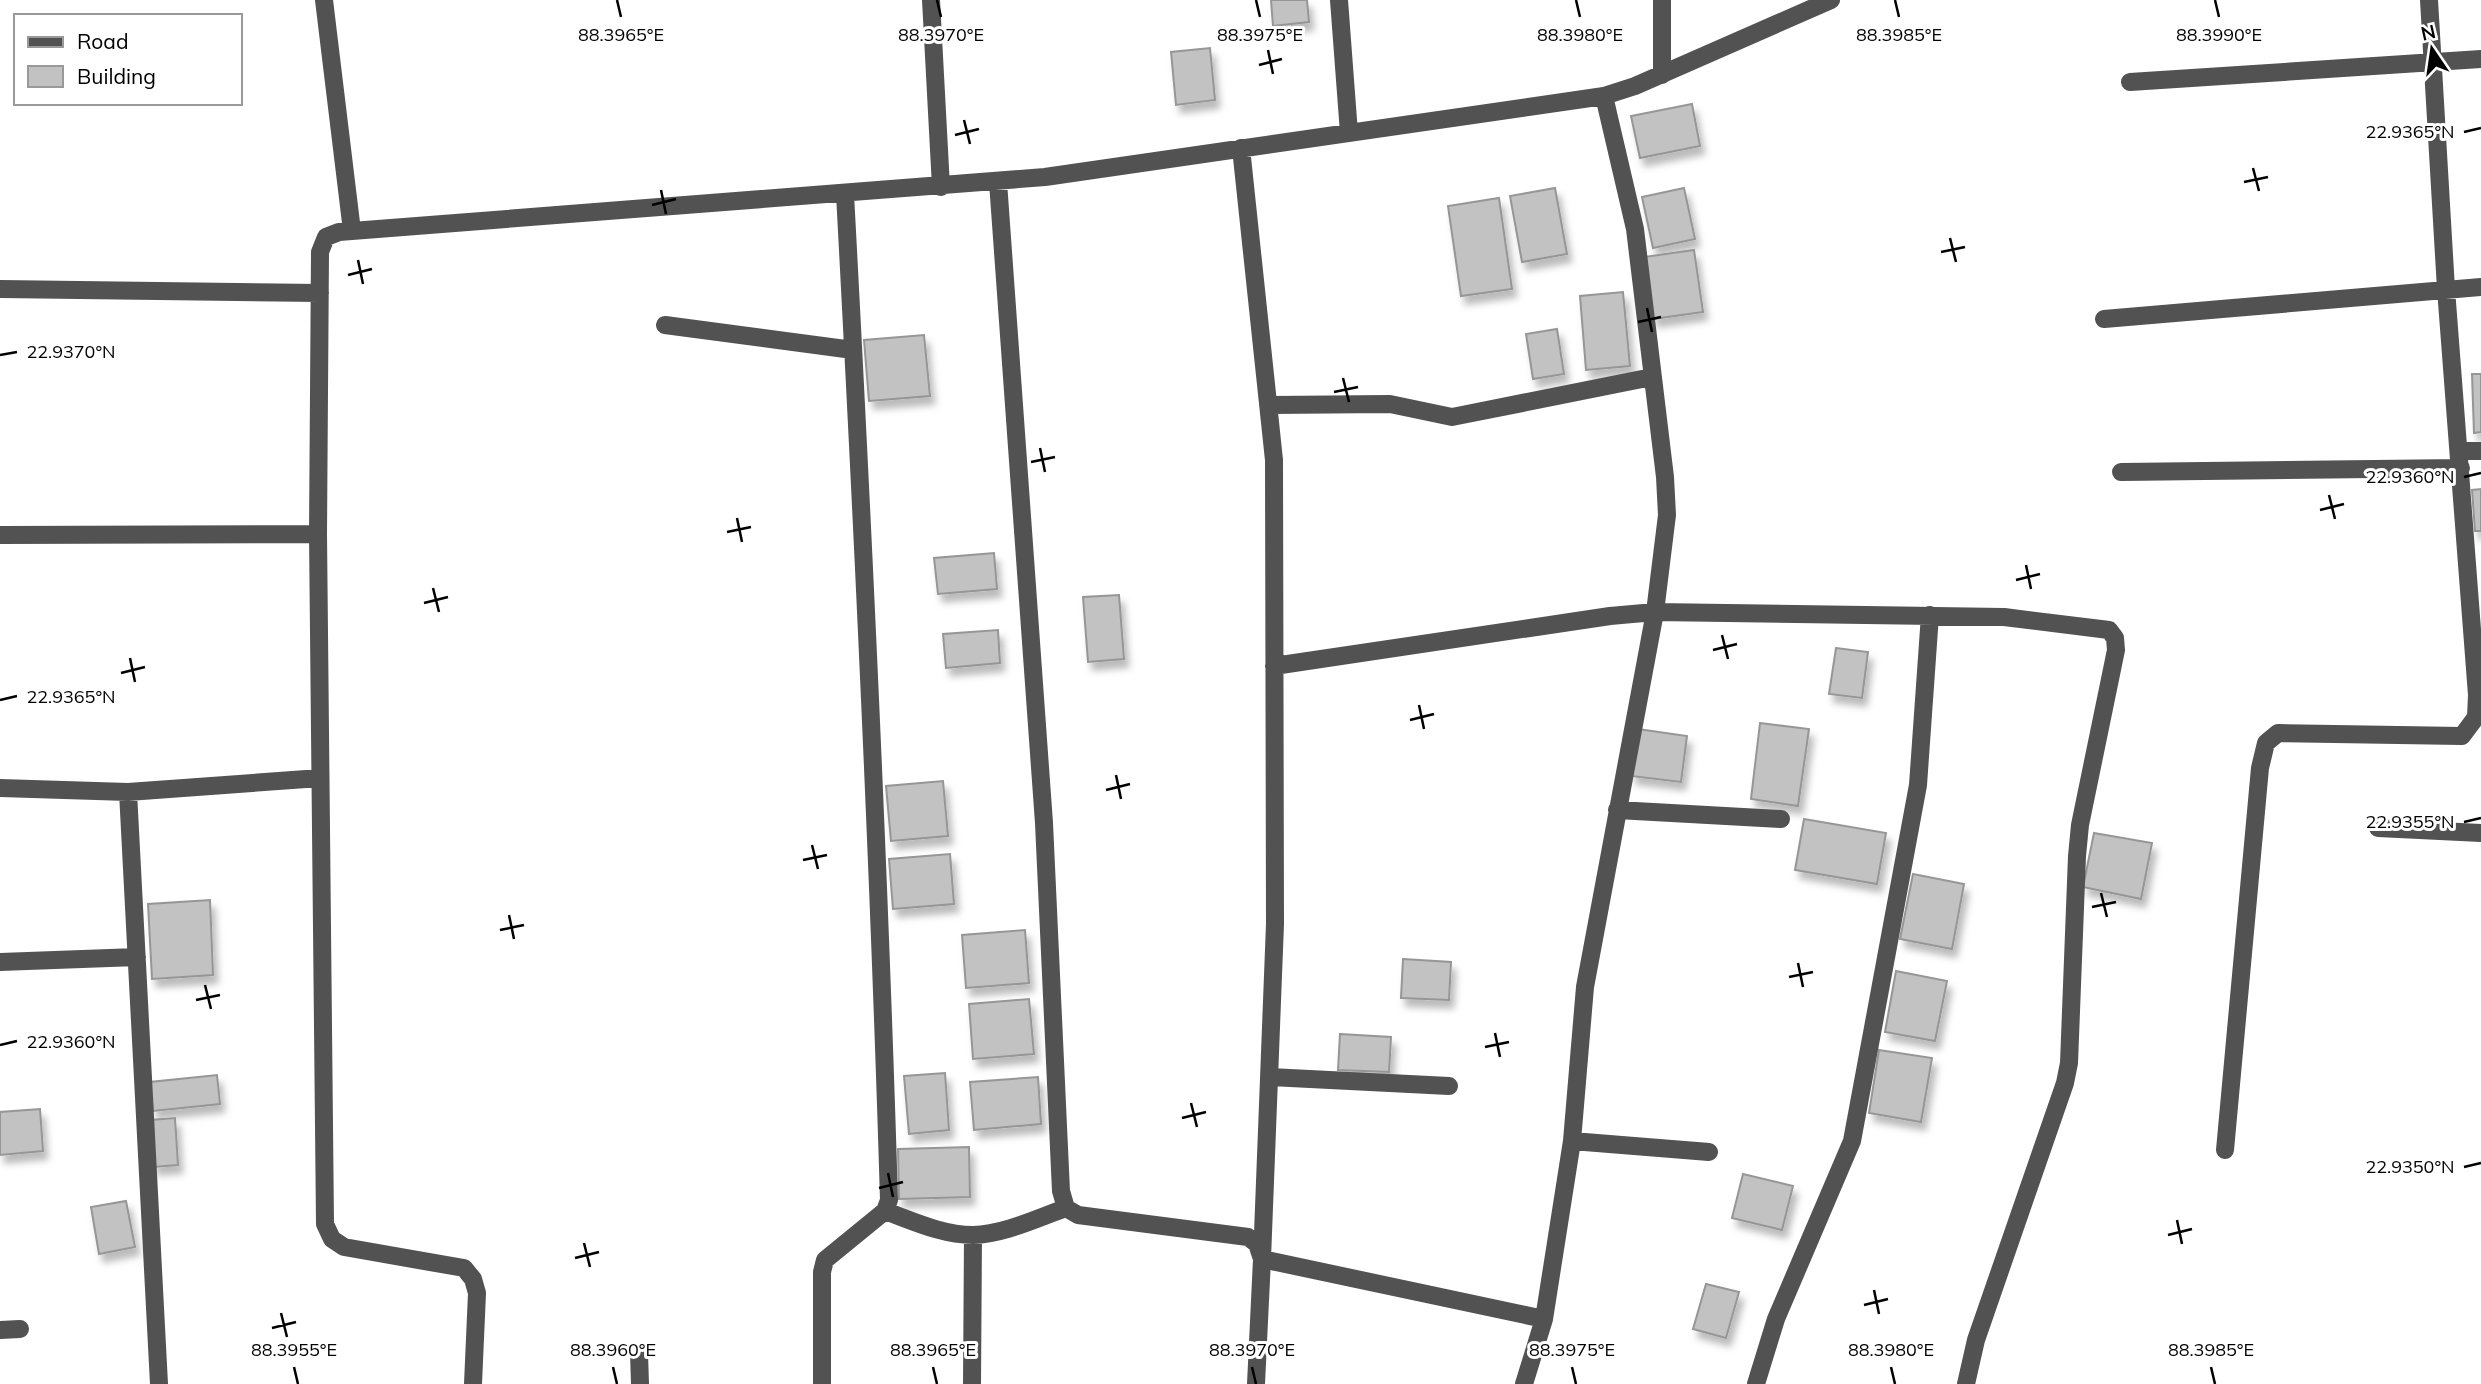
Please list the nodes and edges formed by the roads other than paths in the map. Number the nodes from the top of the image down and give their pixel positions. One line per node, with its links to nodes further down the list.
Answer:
1 (324, 0): 17 (street)
2 (931, 0): 15 (street)
3 (1339, 0): 12 (street)
4 (1662, 0): 9 (street)
5 (1831, 0): 9 (street)
6 (2429, 0): 8 (street)
7 (2481, 59): 8 (street)
8 (2433, 61): 10 (street); 20 (street)
9 (1662, 75): 11 (street)
10 (2130, 82)
11 (1604, 96): 12 (street); 25 (street)
12 (1349, 133): 13 (street)
13 (1241, 148): 14 (street); 26 (street)
14 (998, 181): 15 (street); 49 (street)
15 (941, 187): 16 (street)
16 (845, 194): 17 (street); 24 (street)
17 (352, 231): 21 (street)
18 (2481, 287): 20 (street)
19 (0, 289): 21 (street)
20 (2446, 289): 22 (street); 28 (street)
21 (320, 293): 30 (street)
22 (2104, 319)
23 (665, 326): 24 (street)
24 (853, 350): 50 (street)
25 (1652, 377): 26 (street); 32 (street)
26 (1269, 405): 34 (street)
27 (2481, 451): 28 (street)
28 (2461, 459): 29 (street); 47 (street)
29 (2120, 472)
30 (318, 534): 31 (street); 35 (street)
31 (0, 535)
32 (1655, 612): 33 (street); 34 (street); 38 (street)
33 (1930, 615): 64 (street); 65 (street)
34 (1274, 666): 44 (street)
35 (320, 778): 37 (street); 58 (street)
36 (0, 788): 37 (street)
37 (128, 792): 42 (street)
38 (1617, 810): 39 (street); 46 (street)
39 (1781, 819)
40 (2378, 828): 41 (street)
41 (2481, 833)
42 (137, 957): 43 (street); 57 (street)
43 (0, 962)
44 (1269, 1077): 45 (street); 52 (street)
45 (1449, 1086)
46 (1572, 1141): 48 (street); 53 (street)
47 (2225, 1150)
48 (1709, 1152)
49 (1066, 1208): 51 (street); 52 (street)
50 (884, 1211): 51 (street); 60 (street)
51 (973, 1235): 61 (street)
52 (1262, 1259): 53 (street); 62 (street)
53 (1544, 1319): 63 (street)
54 (20, 1329): 55 (street)
55 (0, 1330)
56 (639, 1353): 59 (street)
57 (159, 1384)
58 (473, 1384)
59 (640, 1384)
60 (822, 1384)
61 (972, 1384)
62 (1255, 1384)
63 (1524, 1384)
64 (1756, 1384)
65 (1966, 1384)

